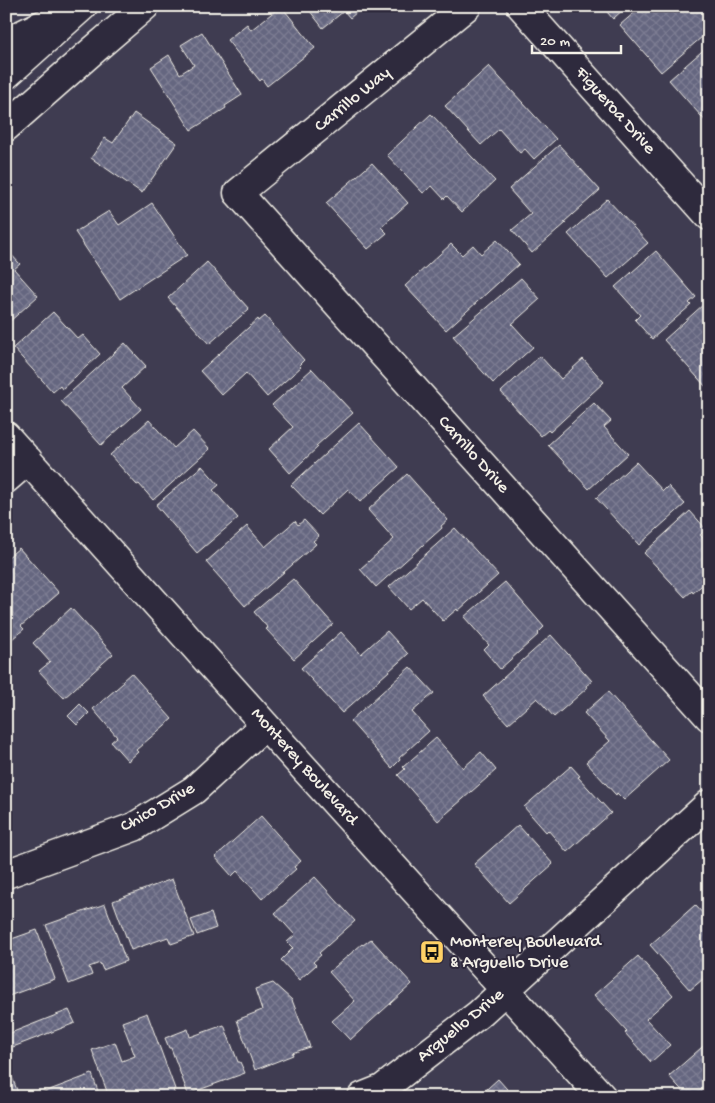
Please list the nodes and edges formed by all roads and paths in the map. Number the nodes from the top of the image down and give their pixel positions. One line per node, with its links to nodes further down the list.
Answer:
1 (82, 6): 5 (street); 6 (street)
2 (145, 6): 7 (street)
3 (467, 6): 8 (street, Carrillo Way)
4 (521, 6): 9 (street, Figueroa Drive)
5 (6, 42)
6 (6, 75)
7 (6, 127)
8 (238, 193): 13 (street, Carrillo Drive)
9 (709, 216)
10 (6, 436): 11 (street, Monterey Boulevard)
11 (28, 460): 12 (street); 14 (street, Monterey Boulevard)
12 (6, 479)
13 (709, 717)
14 (266, 725): 16 (street, Chico Drive); 17 (street, Monterey Boulevard)
15 (709, 804): 17 (street, Arguello Drive)
16 (6, 874)
17 (505, 990): 18 (street, Arguello Drive); 19 (street, Monterey Boulevard)
18 (362, 1097)
19 (602, 1097)

